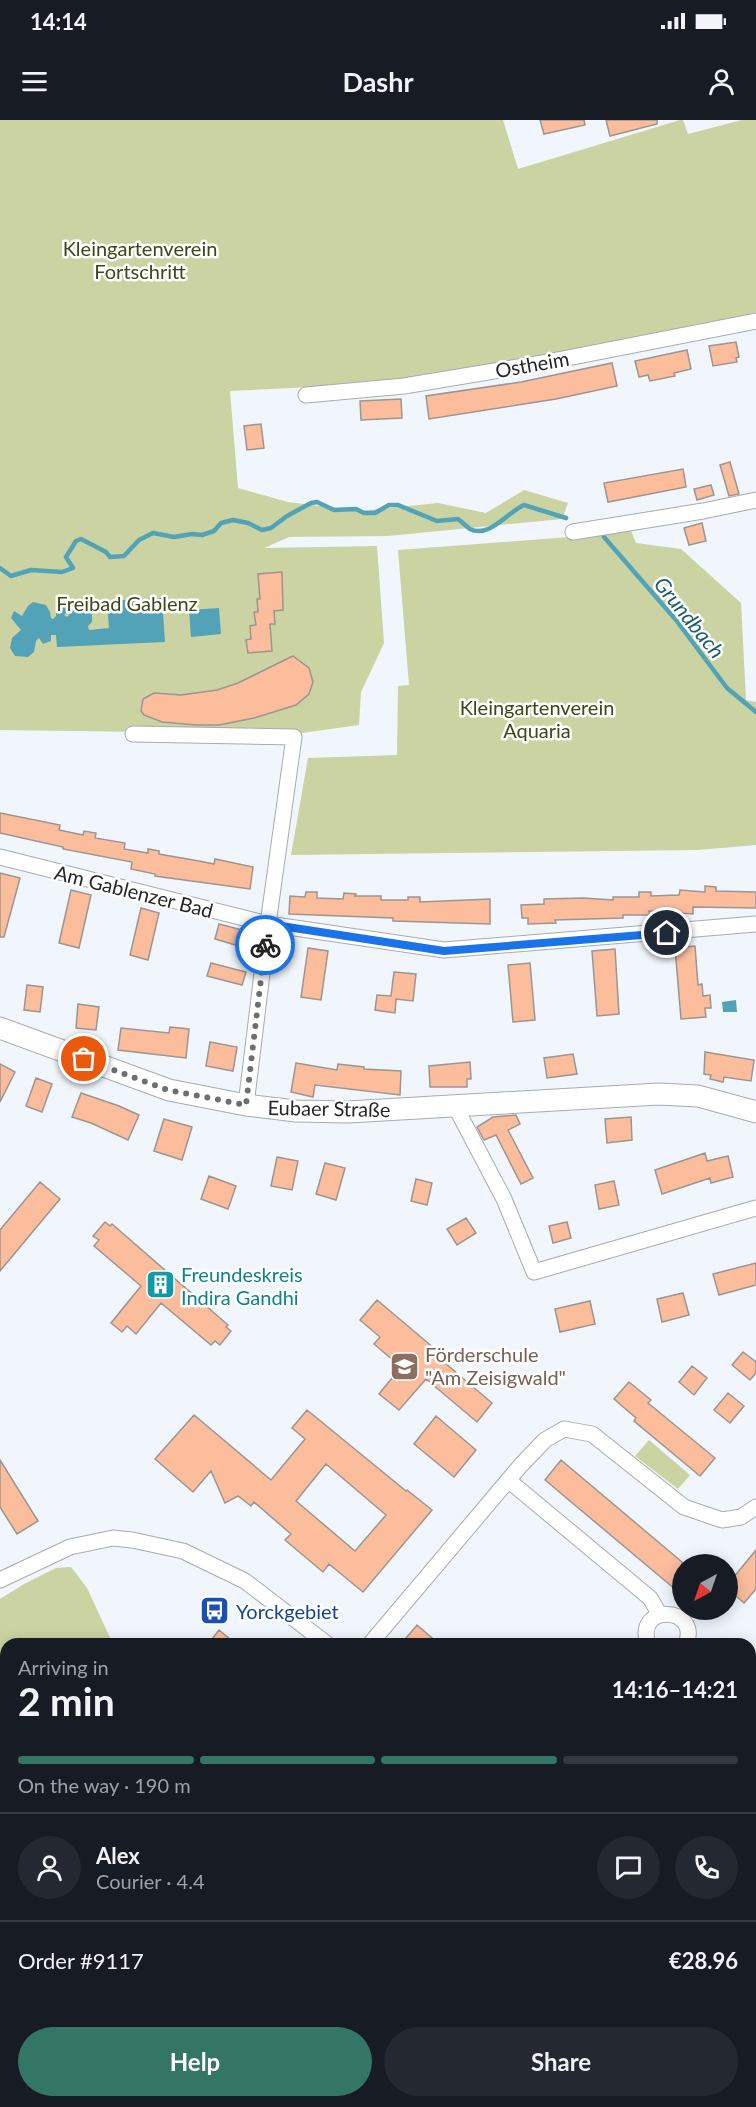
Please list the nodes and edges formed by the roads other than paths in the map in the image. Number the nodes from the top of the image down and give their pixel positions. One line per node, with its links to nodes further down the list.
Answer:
1 (756, 321): 2 (street, Ostheim)
2 (306, 395)
3 (756, 500): 4 (street)
4 (573, 532)
5 (133, 734): 7 (street)
6 (0, 857): 7 (street, Am Gablenzer Bad)
7 (268, 924): 8 (street, Am Gablenzer Bad); 10 (street)
8 (756, 924)
9 (0, 1028): 10 (street, Eubaer Straße)
10 (246, 1105): 11 (street, Eubaer Straße)
11 (455, 1106): 12 (street, Eubaer Straße); 13 (street)
12 (756, 1112)
13 (756, 1208)
14 (508, 1480): 15 (street); 17 (street); 19 (street)
15 (756, 1507)
16 (3, 1572): 18 (street)
17 (660, 1615): 20 (street); 21 (street)
18 (319, 1638)
19 (375, 1638)
20 (648, 1638)
21 (687, 1638)

